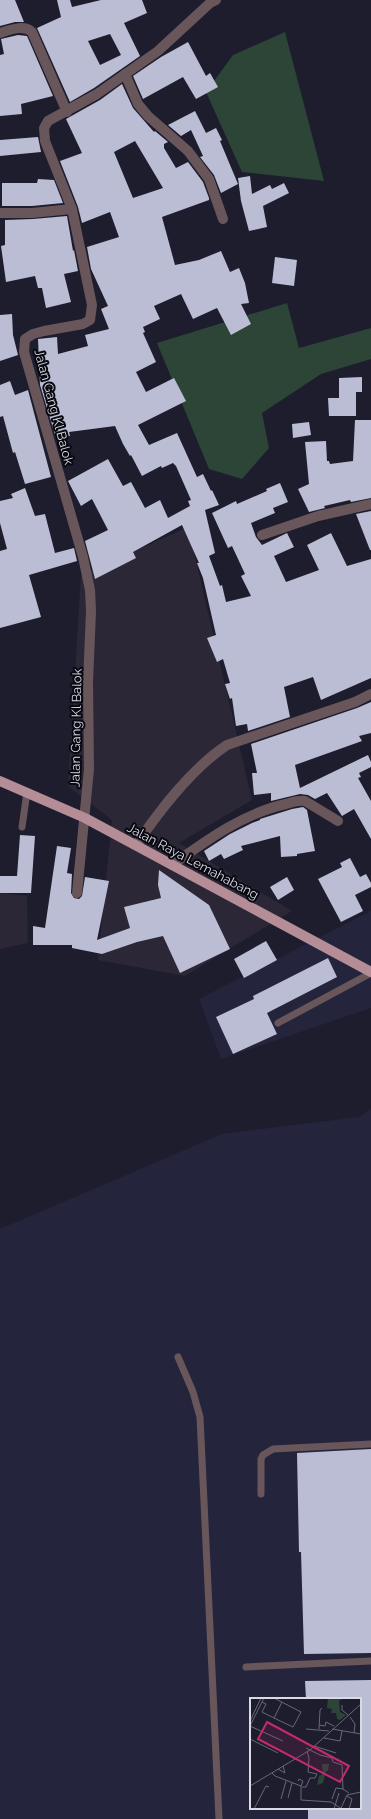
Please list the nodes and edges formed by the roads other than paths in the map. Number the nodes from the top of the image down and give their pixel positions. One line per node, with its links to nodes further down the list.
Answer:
1 (216, 0): 3 (street, Jalan Gang Kl Balok)
2 (0, 33): 4 (street)
3 (126, 74): 4 (street, Jalan Gang Kl Balok); 7 (street)
4 (67, 112): 5 (street, Jalan Gang Kl Balok)
5 (72, 209): 6 (street); 13 (street, Jalan Gang Kl Balok)
6 (0, 213)
7 (223, 218)
8 (371, 504): 9 (street)
9 (262, 535)
10 (371, 694): 16 (street)
11 (0, 781): 12 (main road, Jalan Raya Lemahabang)
12 (28, 792): 13 (main road, Jalan Raya Lemahabang); 15 (lane)
13 (85, 818): 16 (main road, Jalan Raya Lemahabang); 18 (street)
14 (338, 821): 17 (street)
15 (22, 827)
16 (136, 845): 17 (main road, Jalan Raya Lemahabang)
17 (172, 864): 19 (main road, Jalan Raya Lemahabang)
18 (77, 893)
19 (371, 972): 20 (lane)
20 (278, 1023)
21 (178, 1357): 26 (lane)
22 (371, 1444): 23 (lane)
23 (261, 1494)
24 (371, 1662): 25 (lane)
25 (246, 1667)
26 (219, 1819)

